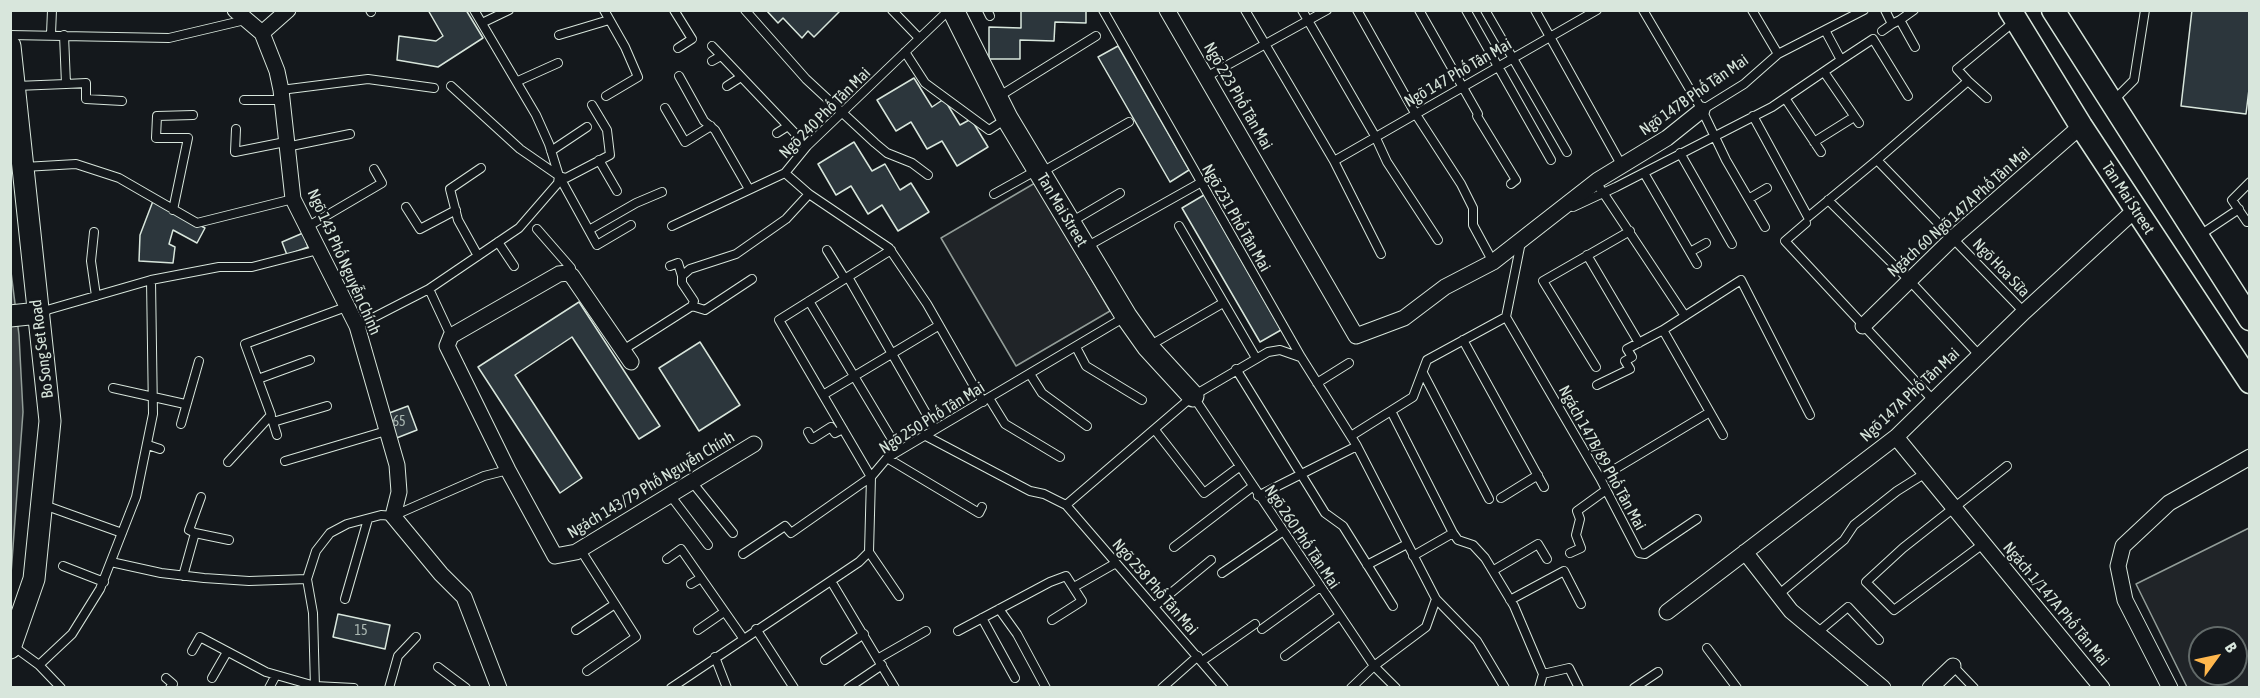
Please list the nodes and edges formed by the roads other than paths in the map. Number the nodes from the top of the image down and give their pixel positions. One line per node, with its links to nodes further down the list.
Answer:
1 (52, 10): 39 (lane)
2 (288, 10): 38 (street)
3 (474, 10): 35 (lane)
4 (509, 10): 35 (lane)
5 (604, 10): 32 (lane)
6 (674, 10): 50 (lane)
7 (745, 10): 83 (lane)
8 (892, 10): 45 (lane)
9 (951, 10): 45 (lane, Ngõ 240 Phố Tân Mai); 74 (street, Tan Mai Street)
10 (1103, 10): 119 (lane, Ngõ 231 Phố Tân Mai)
11 (1167, 10): 62 (street, Ngõ 223 Phố Tân Mai)
12 (1245, 10): 46 (lane)
13 (1302, 10): 33 (lane)
14 (1327, 10): 33 (lane)
15 (1357, 10): 84 (lane)
16 (1419, 10): 69 (lane)
17 (1466, 10): 58 (lane)
18 (1485, 10): 54 (lane)
19 (1535, 10): 44 (lane)
20 (1577, 10): 31 (lane)
21 (1597, 10): 31 (lane, Ngõ 147 Phố Tân Mai)
22 (1643, 10): 82 (lane)
23 (1752, 10): 52 (lane)
24 (1864, 10): 37 (lane, Ngõ 147B Phố Tân Mai)
25 (1885, 10): 34 (lane)
26 (1914, 10): 34 (lane)
27 (2053, 10): 79 (main road)
28 (2145, 10): 79 (lane)
29 (240, 15): 38 (street); 41 (lane)
30 (2013, 16): 64 (lane); 91 (main road, Tan Mai Street)
31 (1582, 19): 44 (lane, Ngõ 147 Phố Tân Mai)
32 (609, 20): 42 (lane); 72 (lane)
33 (1308, 21): 46 (lane); 97 (lane)
34 (1896, 22): 36 (lane); 49 (lane)
35 (482, 23): 63 (lane)
36 (1882, 31)
37 (1826, 32): 52 (lane, Ngõ 147B Phố Tân Mai); 56 (lane)
38 (262, 33): 71 (street, Ngõ 143 Phố Nguyễn Chính)
39 (51, 34): 40 (lane); 41 (lane)
40 (10, 35)
41 (64, 35): 65 (lane)
42 (559, 35)
43 (1096, 36): 74 (lane)
44 (1549, 37): 54 (lane, Ngõ 147 Phố Tân Mai); 109 (lane)
45 (920, 38): 51 (lane, Ngõ 240 Phố Tân Mai)
46 (1264, 43): 62 (lane); 108 (lane)
47 (10, 46): 66 (street, Bo Song Set Road)
48 (712, 46): 53 (lane)
49 (1916, 47)
50 (678, 48)
51 (905, 52): 83 (lane, Ngõ 240 Phố Tân Mai); 87 (lane)
52 (1778, 54): 82 (lane, Ngõ 147B Phố Tân Mai)
53 (721, 56): 55 (lane); 61 (lane)
54 (1512, 58): 58 (lane, Ngõ 147 Phố Tân Mai); 102 (lane)
55 (712, 60)
56 (1840, 60): 59 (lane, Ngõ 147B Phố Tân Mai); 73 (lane, Ngõ 147B Phố Tân Mai)
57 (558, 63): 63 (lane)
58 (1497, 67): 69 (lane, Ngõ 147 Phố Tân Mai); 106 (lane)
59 (1824, 72): 75 (lane, Ngõ 147B Phố Tân Mai); 98 (lane)
60 (679, 76): 89 (lane)
61 (741, 77): 68 (lane); 90 (lane)
62 (1206, 77): 131 (street, Ngõ 223 Phố Tân Mai)
63 (518, 81): 101 (lane)
64 (1968, 81): 76 (lane); 107 (lane)
65 (66, 84): 66 (lane); 78 (lane)
66 (15, 86): 110 (street, Bo Song Set Road)
67 (451, 86): 117 (lane)
68 (727, 86)
69 (1461, 87): 84 (lane, Ngõ 147 Phố Tân Mai); 120 (lane)
70 (434, 88): 71 (lane)
71 (282, 95): 77 (lane); 99 (street, Ngõ 143 Phố Nguyễn Chính)
72 (606, 96)
73 (1908, 96)
74 (997, 98): 87 (street, Tan Mai Street)
75 (1785, 98): 86 (lane, Ngõ 147B Phố Tân Mai); 98 (lane)
76 (1988, 98)
77 (244, 100)
78 (122, 101)
79 (2110, 102): 151 (main road)
80 (592, 105): 105 (lane)
81 (664, 108): 89 (lane)
82 (1702, 110): 96 (lane); 109 (street, Ngõ 147B Phố Tân Mai)
83 (843, 112): 100 (lane, Ngõ 240 Phố Tân Mai); 116 (lane)
84 (1416, 113): 97 (lane, Ngõ 147 Phố Tân Mai); 165 (lane)
85 (193, 115): 135 (lane)
86 (1753, 116): 96 (lane, Ngõ 147B Phố Tân Mai); 132 (lane)
87 (1007, 118): 113 (street, Tan Mai Street)
88 (1129, 122): 113 (lane)
89 (711, 126): 122 (lane)
90 (788, 126): 94 (lane); 100 (lane)
91 (2081, 126): 137 (main road, Tan Mai Street); 150 (street, Ngách 60 Ngõ 147A Phố Tân Mai)
92 (587, 128): 101 (lane)
93 (236, 129): 99 (lane)
94 (777, 133)
95 (350, 134): 99 (lane)
96 (1714, 135): 104 (lane, Ngõ 147B Phố Tân Mai); 129 (lane)
97 (1375, 136): 108 (lane, Ngõ 147 Phố Tân Mai); 152 (lane)
98 (1814, 142): 103 (lane)
99 (286, 145): 130 (street, Ngõ 143 Phố Nguyễn Chính)
100 (807, 146): 114 (lane, Ngõ 240 Phố Tân Mai)
101 (551, 151): 117 (lane)
102 (1567, 152)
103 (1821, 152)
104 (1680, 153): 115 (lane, Ngõ 147B Phố Tân Mai); 156 (lane)
105 (599, 160): 117 (lane); 124 (lane)
106 (1551, 160)
107 (1877, 160): 132 (lane); 150 (lane, Ngõ Hoa Sữa)
108 (1334, 162): 162 (lane)
109 (1622, 166): 121 (street, Ngõ 147B Phố Tân Mai)
110 (22, 167): 135 (lane); 182 (street, Bo Song Set Road)
111 (481, 168): 136 (lane)
112 (374, 169): 142 (lane)
113 (1039, 171): 128 (lane); 139 (street, Tan Mai Street)
114 (785, 173): 122 (lane, Ngõ 240 Phố Tân Mai); 127 (lane)
115 (1644, 173): 121 (lane, Ngõ 147B Phố Tân Mai); 161 (lane)
116 (928, 175)
117 (559, 177): 147 (lane); 153 (lane)
118 (2250, 182): 134 (lane)
119 (1200, 183): 157 (lane); 199 (lane, Ngõ 231 Phố Tân Mai)
120 (1511, 184)
121 (1600, 188): 148 (lane); 154 (street, Ngõ 147B Phố Tân Mai)
122 (749, 189): 143 (lane, Ngõ 240 Phố Tân Mai)
123 (1767, 189): 129 (lane)
124 (617, 192)
125 (662, 192): 147 (lane)
126 (1120, 193): 139 (lane)
127 (809, 194): 160 (lane); 170 (lane)
128 (994, 194)
129 (1750, 198): 145 (lane)
130 (293, 199): 135 (lane); 142 (street, Ngõ 143 Phố Nguyễn Chính)
131 (1276, 200): 165 (street, Ngõ 147B Phố Tân Mai)
132 (1828, 200): 174 (lane)
133 (406, 207): 136 (lane)
134 (2238, 209): 138 (lane); 151 (lane)
135 (173, 210)
136 (456, 210): 164 (lane)
137 (2135, 210): 181 (street, Ngõ 147A Phố Tân Mai); 210 (main road, Tan Mai Street)
138 (2250, 221)
139 (1070, 223): 157 (street, Tan Mai Street)
140 (1806, 223): 189 (lane)
141 (631, 225): 147 (lane)
142 (307, 226): 158 (street, Ngõ 143 Phố Nguyễn Chính)
143 (672, 226)
144 (1179, 226): 178 (lane)
145 (1765, 227)
146 (537, 229): 169 (lane)
147 (589, 230)
148 (1629, 231): 163 (lane); 184 (lane)
149 (94, 232): 176 (lane)
150 (1953, 238): 174 (street, Ngách 60 Ngõ 147A Phố Tân Mai); 181 (lane, Ngõ Hoa Sữa)
151 (2196, 238): 186 (main road)
152 (1438, 240)
153 (498, 242): 164 (lane); 167 (lane)
154 (1521, 242): 165 (street, Ngõ 147B Phố Tân Mai); 185 (lane)
155 (1706, 243): 161 (lane)
156 (1732, 244)
157 (1084, 248): 183 (street, Tan Mai Street)
158 (318, 250): 173 (lane); 180 (street, Ngõ 143 Phố Nguyễn Chính)
159 (827, 250): 171 (lane)
160 (891, 250): 171 (lane); 188 (lane)
161 (1690, 252): 166 (lane)
162 (1382, 254)
163 (1587, 255): 193 (lane); 204 (lane)
164 (478, 256): 175 (lane)
165 (1493, 262)
166 (1697, 264)
167 (514, 266)
168 (670, 266): 170 (lane)
169 (572, 276): 191 (street); 198 (street)
170 (682, 276): 179 (lane)
171 (846, 278): 177 (lane); 196 (lane)
172 (752, 279): 179 (lane)
173 (151, 280): 176 (lane); 216 (lane)
174 (1909, 280): 189 (street, Ngách 60 Ngõ 147A Phố Tân Mai); 197 (lane)
175 (429, 289): 187 (lane); 191 (lane)
176 (96, 296): 182 (lane)
177 (809, 301): 208 (lane); 214 (lane)
178 (1223, 303): 195 (lane); 200 (lane)
179 (692, 306): 198 (lane)
180 (346, 307): 187 (street, Ngõ 143 Phố Nguyễn Chính); 209 (lane)
181 (2024, 312): 197 (street, Ngõ 147A Phố Tân Mai)
182 (24, 314): 265 (street, Bo Song Set Road)
183 (1126, 316): 194 (lane, Ngõ 250 Phố Tân Mai); 195 (street, Tan Mai Street)
184 (1685, 316): 190 (lane); 224 (lane)
185 (1506, 317): 192 (lane); 255 (lane, Ngách 147B/89 Phố Tân Mai)
186 (2250, 320)
187 (357, 326): 231 (street, Ngõ 143 Phố Nguyễn Chính)
188 (938, 326): 196 (lane); 218 (lane)
189 (1863, 326): 217 (lane)
190 (1664, 330): 193 (lane); 223 (lane)
191 (451, 336): 250 (street, Ngách 143/79 Phố Nguyễn Chính)
192 (1463, 340): 206 (lane); 253 (lane)
193 (1639, 343): 212 (lane)
194 (1076, 347): 207 (lane, Ngõ 250 Phố Tân Mai); 219 (lane)
195 (1148, 347): 215 (street, Tan Mai Street)
196 (892, 354): 208 (lane); 229 (lane)
197 (1979, 355): 217 (street, Ngõ 147A Phố Tân Mai)
198 (627, 356)
199 (1301, 357): 200 (lane); 211 (lane, Ngõ 231 Phố Tân Mai)
200 (1256, 358): 205 (lane)
201 (310, 360): 209 (lane)
202 (199, 361): 220 (lane)
203 (1349, 363): 211 (lane)
204 (1596, 367)
205 (1236, 369): 215 (lane); 251 (lane)
206 (1423, 373): 222 (lane); 264 (lane)
207 (1030, 374): 218 (lane, Ngõ 250 Phố Tân Mai); 227 (lane)
208 (854, 376): 214 (lane); 242 (lane)
209 (258, 379): 225 (lane)
210 (2250, 382)
211 (1317, 383): 236 (lane, Ngõ 231 Phố Tân Mai)
212 (1597, 385)
213 (113, 388): 216 (lane)
214 (823, 395): 228 (lane)
215 (1193, 396): 230 (lane); 249 (lane, Ngõ 260 Phố Tân Mai)
216 (153, 399): 220 (lane); 239 (lane)
217 (1932, 399): 237 (street, Ngõ 147A Phố Tân Mai)
218 (986, 400): 229 (lane, Ngõ 250 Phố Tân Mai); 243 (lane)
219 (1142, 400)
220 (185, 404): 226 (lane)
221 (327, 406): 225 (lane)
222 (1391, 411): 236 (lane); 276 (lane)
223 (1710, 412): 235 (lane); 255 (lane)
224 (1810, 415)
225 (272, 418): 233 (lane); 247 (lane)
226 (181, 424)
227 (1087, 426)
228 (843, 429): 232 (lane); 254 (lane)
229 (935, 429): 234 (lane, Ngõ 250 Phố Tân Mai)
230 (1155, 430): 249 (lane); 266 (lane)
231 (386, 431): 246 (lane); 269 (street, Ngõ 143 Phố Nguyễn Chính)
232 (808, 432)
233 (277, 435)
234 (924, 435): 242 (lane, Ngõ 250 Phố Tân Mai); 266 (lane, Ngõ 258 Phố Tân Mai)
235 (1723, 435)
236 (1351, 436): 240 (lane, Ngõ 231 Phố Tân Mai)
237 (1896, 437): 252 (street, Ngách 1/147A Phố Tân Mai); 284 (street, Ngõ 147A Phố Tân Mai)
238 (754, 444): 256 (street, Ngách 143/79 Phố Nguyễn Chính)
239 (148, 445): 241 (lane); 273 (lane)
240 (1357, 446): 251 (lane); 278 (lane, Ngõ 231 Phố Tân Mai)
241 (160, 449)
242 (899, 451): 245 (lane, Ngõ 250 Phố Tân Mai)
243 (1060, 457)
244 (2250, 457): 379 (street)
245 (887, 458): 254 (lane, Ngõ 250 Phố Tân Mai); 267 (lane)
246 (285, 461)
247 (228, 462)
248 (2007, 466): 268 (lane)
249 (1239, 467): 257 (lane, Ngõ 260 Phố Tân Mai)
250 (508, 470): 269 (lane); 282 (street, Ngách 143/79 Phố Nguyễn Chính)
251 (1299, 474): 261 (lane); 293 (lane)
252 (1924, 474): 268 (street, Ngách 1/147A Phố Tân Mai); 305 (lane)
253 (1538, 475): 258 (lane); 263 (lane)
254 (871, 477): 283 (lane, Ngõ 250 Phố Tân Mai); 286 (lane)
255 (1599, 478): 259 (lane, Ngách 147B/89 Phố Tân Mai)
256 (692, 482): 260 (street, Ngách 143/79 Phố Nguyễn Chính); 275 (lane)
257 (1252, 487): 261 (lane, Ngõ 260 Phố Tân Mai); 281 (lane)
258 (1544, 487)
259 (1606, 490): 271 (lane, Ngách 147B/89 Phố Tân Mai); 285 (lane)
260 (670, 495): 280 (lane); 282 (street, Ngách 143/79 Phố Nguyễn Chính)
261 (1258, 496): 272 (lane, Ngõ 260 Phố Tân Mai)
262 (201, 497): 274 (lane)
263 (1501, 498)
264 (1489, 499)
265 (42, 504): 273 (lane); 332 (street, Bo Song Set Road)
266 (1066, 505): 292 (lane, Ngõ 258 Phố Tân Mai)
267 (982, 507)
268 (1954, 510): 279 (street, Ngách 1/147A Phố Tân Mai); 279 (lane, Ngách 1/147A Phố Tân Mai)
269 (393, 516): 270 (lane); 359 (street)
270 (368, 519): 299 (lane); 308 (lane)
271 (1697, 519)
272 (1282, 531): 296 (lane); 304 (lane, Ngõ 260 Phố Tân Mai)
273 (122, 532): 291 (lane)
274 (195, 533): 277 (lane); 297 (lane)
275 (733, 533)
276 (1454, 533): 287 (lane); 295 (lane)
277 (229, 540)
278 (1407, 544): 287 (lane, Ngõ 231 Phố Tân Mai); 293 (lane)
279 (1983, 544): 378 (street, Ngách 1/147A Phố Tân Mai)
280 (708, 545)
281 (1174, 547)
282 (580, 549): 310 (lane)
283 (869, 552): 300 (lane); 306 (lane)
284 (1745, 552): 305 (street); 316 (street, Ngõ 147A Phố Tân Mai)
285 (1570, 553)
286 (743, 554)
287 (1413, 556): 307 (lane, Ngõ 231 Phố Tân Mai)
288 (667, 559): 298 (lane)
289 (1547, 559): 295 (lane)
290 (1211, 560): 312 (lane)
291 (111, 562): 297 (lane); 301 (lane)
292 (1116, 563): 303 (lane); 312 (lane, Ngõ 258 Phố Tân Mai)
293 (1367, 565): 313 (lane)
294 (63, 566): 301 (lane)
295 (1494, 570): 309 (lane)
296 (1222, 573)
297 (183, 576): 299 (lane)
298 (701, 578): 302 (lane); 315 (lane)
299 (307, 579): 355 (lane)
300 (831, 581): 321 (lane); 328 (lane)
301 (104, 582): 341 (lane)
302 (691, 584)
303 (1074, 587): 314 (lane); 319 (lane)
304 (1320, 587): 317 (lane, Ngõ 260 Phố Tân Mai); 322 (lane)
305 (1778, 594): 327 (street)
306 (899, 596)
307 (1436, 598): 342 (lane); 370 (lane, Ngõ 231 Phố Tân Mai)
308 (345, 599)
309 (1510, 600): 311 (lane); 347 (lane)
310 (615, 604): 323 (lane); 345 (lane)
311 (1581, 604)
312 (1155, 606): 338 (lane, Ngõ 258 Phố Tân Mai)
313 (1393, 606)
314 (999, 609): 318 (lane); 365 (lane)
315 (724, 612): 324 (lane); 330 (lane)
316 (1667, 612)
317 (1339, 616): 336 (lane); 342 (lane, Ngõ 260 Phố Tân Mai)
318 (982, 618): 326 (lane); 351 (lane)
319 (1052, 620)
320 (1255, 624): 338 (lane)
321 (756, 629): 330 (lane); 362 (lane)
322 (1262, 629)
323 (576, 630)
324 (698, 630)
325 (926, 631): 340 (lane)
326 (958, 631)
327 (1817, 633): 331 (lane); 375 (street)
328 (864, 634): 339 (lane); 340 (lane)
329 (416, 637): 357 (lane)
330 (743, 638): 337 (lane)
331 (1879, 640)
332 (11, 647): 341 (lane)
333 (1707, 648): 374 (lane)
334 (192, 651): 335 (lane)
335 (228, 652): 348 (lane); 350 (lane)
336 (1285, 656)
337 (715, 657): 360 (lane); 361 (lane)
338 (1200, 659): 366 (lane); 367 (lane, Ngõ 258 Phố Tân Mai)
339 (825, 660)
340 (880, 662): 363 (lane); 364 (lane)
341 (39, 665): 352 (lane)
342 (1374, 666): 368 (lane); 369 (lane, Ngõ 260 Phố Tân Mai)
343 (1953, 666): 376 (street); 377 (lane)
344 (438, 667): 358 (lane)
345 (587, 671)
346 (1658, 672): 373 (lane)
347 (1543, 674): 371 (lane); 372 (lane)
348 (276, 675): 354 (lane); 355 (lane)
349 (166, 678): 353 (lane)
350 (212, 678)
351 (1015, 678)
352 (62, 687)
353 (170, 687)
354 (269, 687)
355 (315, 687): 356 (lane)
356 (354, 687)
357 (389, 687)
358 (466, 687)
359 (499, 687)
360 (671, 687)
361 (727, 687)
362 (794, 687)
363 (848, 687)
364 (895, 687)
365 (1046, 687)
366 (1162, 687)
367 (1224, 687)
368 (1351, 687)
369 (1396, 687)
370 (1505, 687)
371 (1539, 687)
372 (1579, 687)
373 (1634, 687)
374 (1737, 687)
375 (1883, 687)
376 (1930, 687)
377 (1974, 687)
378 (2102, 687)
379 (2170, 687)

